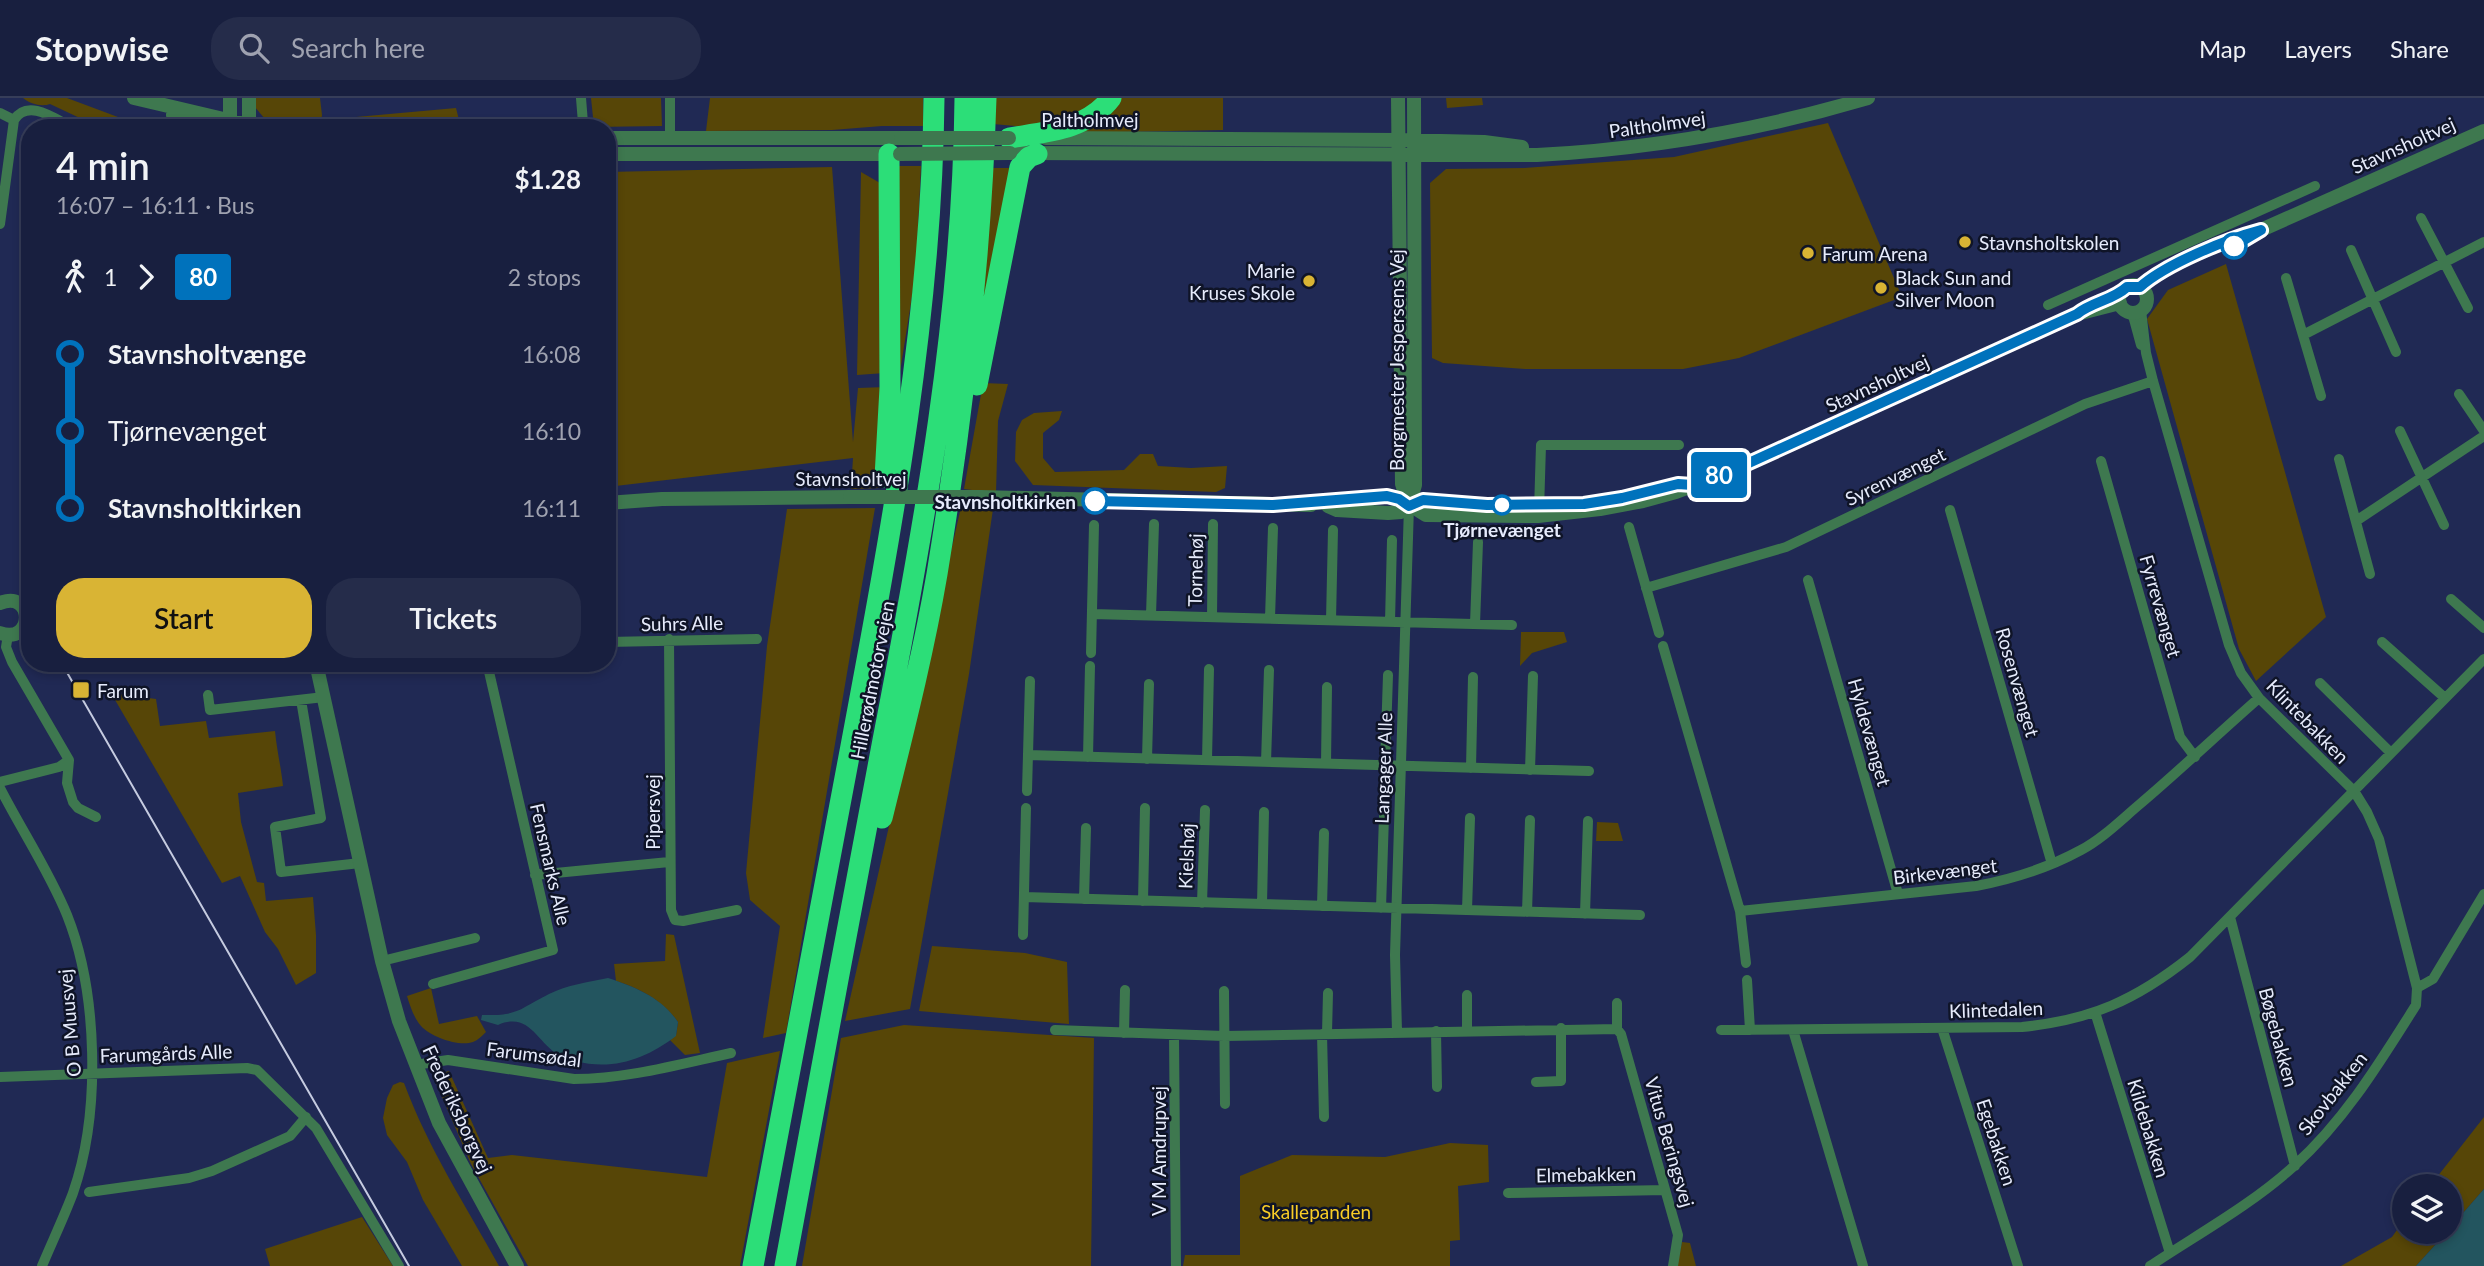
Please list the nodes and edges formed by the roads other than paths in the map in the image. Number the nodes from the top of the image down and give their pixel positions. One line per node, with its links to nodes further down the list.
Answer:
1 (132, 98): 15 (street); 16 (street)
2 (230, 98): 17 (street)
3 (249, 98): 18 (street)
4 (580, 98): 19 (street)
5 (670, 98): 23 (street)
6 (934, 98): 118 (highway, Hillerødmotorvejen)
7 (965, 98): 156 (highway, Hillerødmotorvejen)
8 (986, 98): 75 (highway)
9 (1111, 98): 27 (highway)
10 (1398, 98): 25 (street, Borgmester Jespersens Vej)
11 (1414, 98): 28 (street, Borgmester Jespersens Vej)
12 (1868, 98): 28 (street, Paltholmvej)
13 (0, 113): 20 (street)
14 (54, 119): 20 (street)
15 (182, 119)
16 (208, 119)
17 (230, 119)
18 (252, 119)
19 (583, 119)
20 (14, 120): 35 (street)
21 (2484, 131): 39 (street, Stavnsholtvej)
22 (616, 138): 23 (street, Paltholmvej)
23 (670, 138): 26 (street, Paltholmvej)
24 (1177, 138): 25 (street, Paltholmvej); 27 (street, Paltholmvej); 31 (street)
25 (1398, 140): 28 (street, Paltholmvej); 32 (street, Borgmester Jespersens Vej)
26 (895, 146): 27 (street, Paltholmvej, bridge); 29 (street, Paltholmvej); 118 (highway)
27 (1010, 146): 30 (street, Paltholmvej)
28 (1415, 147): 32 (street, Paltholmvej); 52 (street, Borgmester Jespersens Vej)
29 (616, 154)
30 (1037, 154): 31 (street, Paltholmvej); 75 (highway)
31 (1177, 154): 32 (street, Paltholmvej)
32 (1398, 155): 52 (street, Borgmester Jespersens Vej)
33 (2315, 186): 36 (street)
34 (2421, 218): 40 (street)
35 (0, 224)
36 (2189, 242): 39 (street); 44 (street)
37 (2484, 242): 40 (street)
38 (2351, 250): 43 (street)
39 (2197, 259): 42 (street, Stavnsholtvej)
40 (2444, 263): 43 (street); 46 (street)
41 (2286, 278): 47 (street)
42 (2143, 291): 45 (street); 45 (street, Stavnsholtvej)
43 (2373, 300): 47 (street); 48 (street)
44 (2048, 304)
45 (2128, 305): 49 (street, Klintebakken); 63 (street, Stavnsholtvej)
46 (2468, 308)
47 (2303, 335): 51 (street)
48 (2396, 352)
49 (2153, 382): 77 (street, Syrenvænget); 115 (street, Klintebakken)
50 (2459, 394): 54 (street)
51 (2321, 396)
52 (1407, 403): 61 (street, Borgmester Jespersens Vej)
53 (2400, 431): 58 (street)
54 (2484, 433): 58 (street)
55 (1679, 445): 63 (street)
56 (2339, 459): 64 (street)
57 (2101, 461): 122 (street, Fyrrevænget)
58 (2421, 478): 64 (street); 67 (street)
59 (616, 502): 60 (street, Stavnsholtvej, bridge)
60 (1305, 504): 61 (street, Stavnsholtvej); 61 (street, Stavnsholtvej)
61 (1409, 506): 63 (street, Stavnsholtvej); 87 (street, Langager Alle)
62 (1950, 510): 150 (street, Rosenvænget)
63 (1539, 511)
64 (2356, 521): 74 (street)
65 (1154, 524): 82 (street)
66 (1213, 524): 83 (street, Tornehøj)
67 (2444, 524)
68 (1094, 526): 81 (street)
69 (1629, 527): 77 (street)
70 (1273, 528): 84 (street)
71 (1333, 530): 85 (street)
72 (1392, 541): 86 (street)
73 (1478, 542): 88 (street)
74 (2370, 574)
75 (937, 575): 156 (highway)
76 (1808, 580): 152 (street, Hyldevænget)
77 (1646, 588): 92 (street)
78 (2451, 599): 90 (street)
79 (0, 603): 80 (street)
80 (21, 605)
81 (1092, 614): 82 (street, Tornehøj); 99 (street)
82 (1151, 615): 83 (street, Tornehøj)
83 (1212, 617): 84 (street, Tornehøj)
84 (1270, 618): 85 (street, Tornehøj)
85 (1331, 620): 86 (street, Tornehøj)
86 (1390, 622): 87 (street, Tornehøj)
87 (1406, 622): 88 (street, Tornehøj); 129 (street, Langager Alle)
88 (1475, 624): 89 (street, Tornehøj)
89 (1513, 625)
90 (2484, 628)
91 (21, 629): 93 (street)
92 (1659, 633)
93 (4, 634): 124 (street)
94 (669, 639): 95 (street, Suhrs Alle); 96 (street, Suhrs Alle); 148 (street, Pipersvej)
95 (757, 639)
96 (616, 642)
97 (2382, 642): 116 (street)
98 (1663, 646): 165 (street)
99 (1091, 653)
100 (2484, 659): 116 (street, Klintedalen)
101 (1090, 666): 121 (street)
102 (1209, 670): 125 (street)
103 (1269, 670): 126 (street)
104 (318, 672): 114 (street, Frederiksborgvej)
105 (489, 672): 151 (street, Fensmarks Alle)
106 (1388, 675): 128 (street)
107 (1533, 676): 131 (street)
108 (1474, 677): 130 (street)
109 (1030, 681): 120 (street)
110 (2320, 683): 119 (street)
111 (1149, 684): 123 (street)
112 (1327, 687): 127 (street)
113 (208, 695): 117 (street)
114 (324, 697): 117 (street); 149 (street, Frederiksborgvej)
115 (2259, 698): 122 (street, Birkevænget); 136 (street, Klintebakken)
116 (2445, 698): 119 (street, Klintedalen)
117 (301, 701): 149 (street)
118 (857, 715): 214 (highway, Hillerødmotorvejen)
119 (2391, 753): 136 (street, Klintedalen)
120 (1028, 755): 121 (street); 135 (street)
121 (1088, 757): 123 (street)
122 (2195, 757): 150 (street, Birkevænget)
123 (1147, 759): 125 (street)
124 (69, 760): 133 (street); 142 (street)
125 (1207, 760): 126 (street)
126 (1266, 762): 127 (street)
127 (1326, 764): 128 (street)
128 (1385, 765): 129 (street)
129 (1400, 766): 130 (street); 162 (street, Langager Alle)
130 (1471, 768): 131 (street)
131 (1530, 770): 132 (street)
132 (1588, 771)
133 (0, 782)
134 (0, 788): 199 (street, O B Muusvej)
135 (1027, 791)
136 (2354, 791): 169 (street, Klintedalen); 176 (street, Klintebakken)
137 (1026, 807): 154 (street)
138 (1145, 808): 157 (street)
139 (1205, 810): 158 (street, Kielshøj)
140 (1264, 812): 159 (street)
141 (1384, 816): 161 (street)
142 (96, 817)
143 (1470, 818): 164 (street)
144 (1530, 820): 166 (street)
145 (1588, 821): 167 (street)
146 (1086, 828): 155 (street)
147 (1324, 833): 160 (street)
148 (669, 862): 151 (street); 163 (street, Pipersvej)
149 (360, 863): 172 (street, Frederiksborgvej)
150 (2052, 864): 152 (street, Birkevænget)
151 (535, 875): 175 (street, Fensmarks Alle)
152 (1898, 894): 165 (street, Birkevænget)
153 (2484, 894): 176 (street, Skovbakken)
154 (1024, 897): 155 (street, Kielshøj); 170 (street)
155 (1084, 899): 157 (street, Kielshøj)
156 (853, 901): 215 (highway, Hillerødmotorvejen)
157 (1143, 901): 158 (street, Kielshøj)
158 (1202, 902): 159 (street, Kielshøj)
159 (1262, 904): 160 (street, Kielshøj)
160 (1322, 906): 161 (street, Kielshøj)
161 (1381, 908): 162 (street, Kielshøj)
162 (1396, 908): 164 (street, Kielshøj); 192 (street, Langager Alle)
163 (737, 910)
164 (1467, 910): 166 (street, Kielshøj)
165 (1740, 911): 173 (street)
166 (1527, 912): 167 (street, Kielshøj)
167 (1585, 914): 168 (street, Kielshøj)
168 (1640, 915)
169 (2230, 917): 182 (street, Klintedalen); 206 (street, Bøgebakken)
170 (1023, 935)
171 (475, 938): 172 (street)
172 (383, 961): 198 (street, Frederiksborgvej)
173 (1746, 963)
174 (1747, 980): 189 (street)
175 (433, 984)
176 (2417, 988): 206 (street, Skovbakken)
177 (1125, 990): 193 (street)
178 (1224, 991): 196 (street)
179 (1328, 993): 194 (street)
180 (1467, 995): 187 (street)
181 (1618, 1003): 185 (street)
182 (2095, 1012): 184 (street, Klintedalen); 210 (street, Kildebakken)
183 (1560, 1028): 185 (street); 187 (street); 201 (street)
184 (1942, 1028): 190 (street, Klintedalen); 219 (street, Egebakken)
185 (1617, 1029): 207 (street, Vitus Beringsvej)
186 (1055, 1030): 193 (street)
187 (1467, 1030): 191 (street)
188 (1721, 1030): 189 (street, Klintedalen)
189 (1750, 1030): 190 (street, Klintedalen)
190 (1793, 1030): 218 (street)
191 (1436, 1031): 192 (street); 202 (street)
192 (1397, 1032): 194 (street)
193 (1124, 1033): 195 (street)
194 (1324, 1034): 196 (street); 205 (street)
195 (1174, 1036): 196 (street); 216 (street, V M Amdrupvej)
196 (1224, 1036): 203 (street)
197 (731, 1053): 198 (street, Farumsødal)
198 (415, 1065): 213 (street, Frederiksborgvej)
199 (93, 1073): 200 (street, Farumgårds Alle); 204 (street, Farumgårds Alle); 211 (street, O B Muusvej)
200 (0, 1077)
201 (1536, 1082)
202 (1437, 1087)
203 (1225, 1104)
204 (306, 1117): 208 (street); 212 (street, Farumgårds Alle)
205 (1324, 1117)
206 (2295, 1166): 210 (street, Skovbakken)
207 (1665, 1190): 209 (street, Elmebakken); 217 (street, Vitus Beringsvej)
208 (89, 1192)
209 (1508, 1193)
210 (2170, 1253): 220 (street, Skovbakken)
211 (42, 1266)
212 (399, 1266)
213 (517, 1266)
214 (753, 1266)
215 (785, 1266)
216 (1176, 1266)
217 (1673, 1266)
218 (1863, 1266)
219 (2018, 1266)
220 (2150, 1266)

